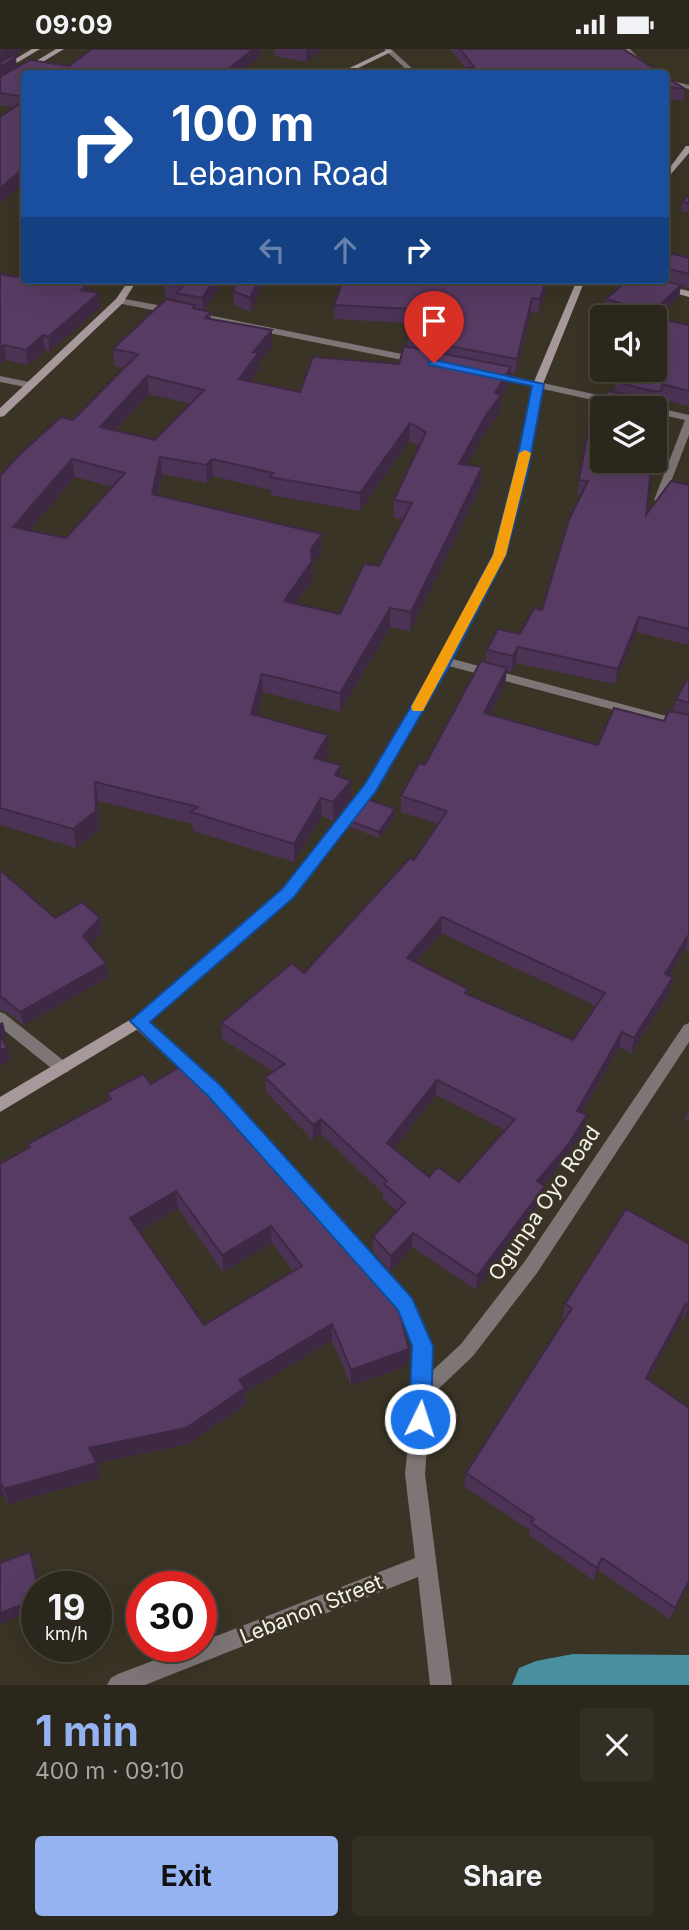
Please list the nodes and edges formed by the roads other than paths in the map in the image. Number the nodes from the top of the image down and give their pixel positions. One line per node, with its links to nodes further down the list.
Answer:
1 (37, 49): 9 (main road)
2 (61, 49): 5 (main road)
3 (626, 49): 8 (street)
4 (390, 50): 6 (main road); 7 (street)
5 (26, 70)
6 (349, 70)
7 (411, 70)
8 (647, 70)
9 (0, 71)
10 (21, 73): 12 (main road)
11 (669, 82): 13 (street)
12 (0, 86)
13 (689, 87)
14 (689, 148): 15 (main road)
15 (669, 174)
16 (131, 284): 20 (main road)
17 (579, 284): 24 (main road)
18 (647, 284): 19 (main road)
19 (689, 295)
20 (120, 301): 21 (street); 25 (main road)
21 (430, 362)
22 (484, 373): 24 (street)
23 (0, 379): 25 (street)
24 (538, 384): 26 (street); 31 (main road)
25 (31, 385): 27 (main road)
26 (591, 396)
27 (0, 414)
28 (667, 414): 29 (street)
29 (689, 420): 30 (street)
30 (659, 500)
31 (445, 661): 32 (street); 34 (main road)
32 (689, 726)
33 (0, 1018): 36 (street)
34 (138, 1021): 36 (main road); 37 (street)
35 (689, 1029): 40 (street, Ogunpa Oyo Road)
36 (62, 1068): 38 (main road)
37 (215, 1091)
38 (0, 1105)
39 (351, 1243): 40 (street)
40 (422, 1391): 41 (street)
41 (425, 1564): 42 (street, Lebanon Street); 43 (street)
42 (118, 1685)
43 (441, 1685)

